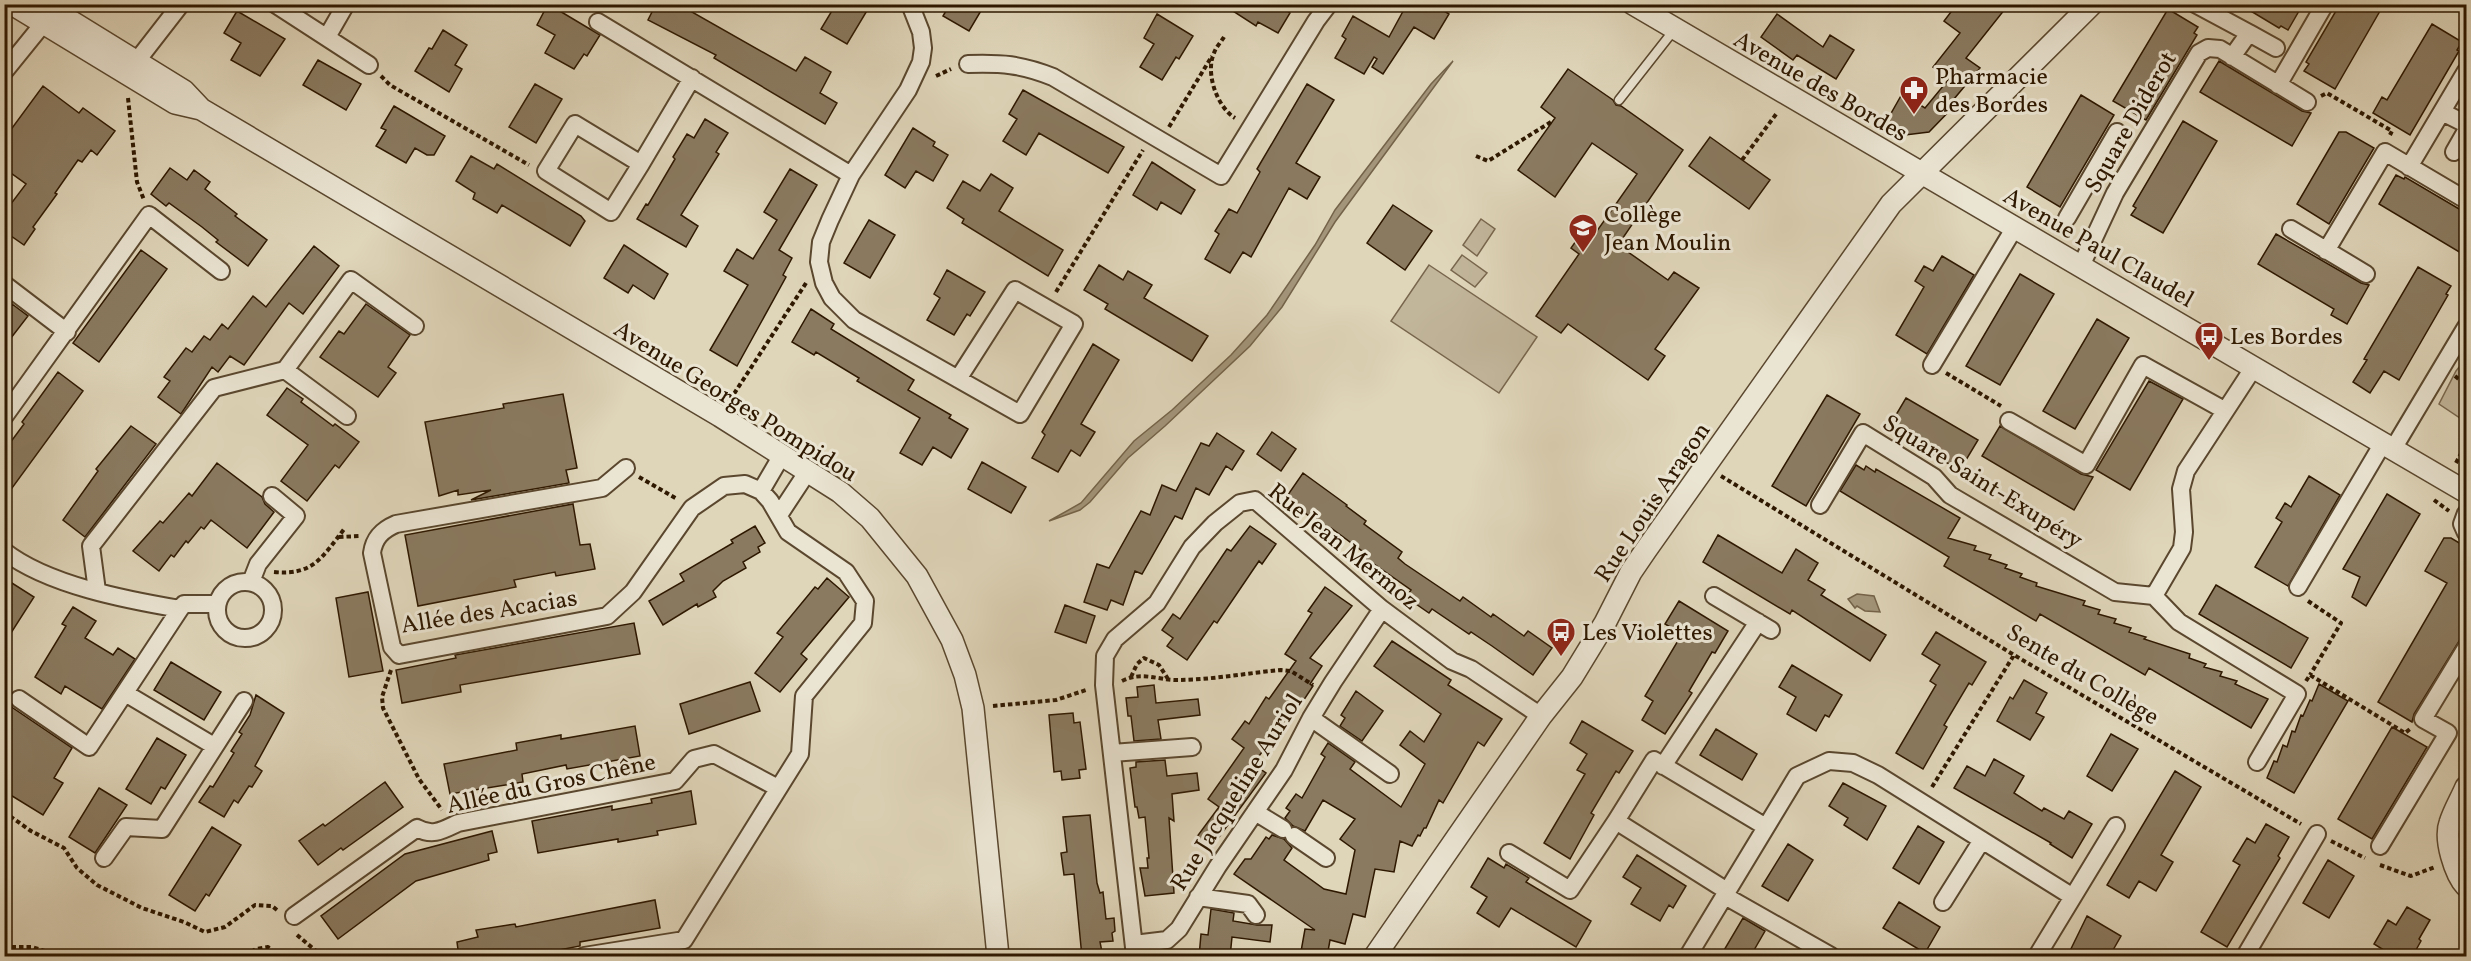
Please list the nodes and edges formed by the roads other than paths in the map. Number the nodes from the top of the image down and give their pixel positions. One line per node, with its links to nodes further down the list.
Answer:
1 (12, 4): 11 (street, Avenue Georges Pompidou)
2 (181, 4): 20 (street)
3 (275, 4): 15 (street)
4 (345, 4): 15 (street)
5 (1329, 4): 18 (street)
6 (1633, 4): 13 (street, Avenue des Bordes)
7 (2092, 4): 34 (street, Rue Louis Aragon)
8 (2195, 4): 14 (street)
9 (2325, 4): 24 (street)
10 (910, 5): 35 (street)
11 (47, 13): 20 (street, Avenue Georges Pompidou); 22 (street)
12 (598, 22): 23 (street)
13 (1674, 29): 25 (lane); 34 (street, Avenue des Bordes)
14 (2249, 33): 16 (street); 17 (street)
15 (327, 36): 19 (street)
16 (2276, 48)
17 (2232, 57): 24 (street, Square Diderot); 37 (street, Square Diderot)
18 (968, 64)
19 (369, 65)
20 (131, 69): 59 (street, Avenue Georges Pompidou)
21 (2466, 71): 27 (street)
22 (4, 72)
23 (692, 78): 32 (street); 35 (street)
24 (2278, 85): 26 (street, Square Diderot)
25 (1619, 100)
26 (2307, 102)
27 (2442, 112): 28 (street); 33 (street)
28 (2466, 124)
29 (2466, 130): 31 (street)
30 (2117, 132): 36 (street)
31 (2454, 152)
32 (641, 164): 32 (street)
33 (2409, 166): 38 (street); 42 (street)
34 (1923, 173): 40 (street, Avenue Paul Claudel); 82 (street, Rue Louis Aragon)
35 (851, 175): 53 (street)
36 (2090, 179): 37 (street); 39 (street)
37 (2115, 193): 43 (street, Square Diderot)
38 (2466, 200)
39 (2067, 219)
40 (2016, 227): 43 (street, Avenue Paul Claudel); 50 (street)
41 (2291, 230): 42 (street)
42 (2326, 251): 45 (street)
43 (2081, 266): 51 (street, Avenue Paul Claudel)
44 (222, 271): 49 (street)
45 (2366, 274)
46 (4, 284): 49 (street)
47 (415, 326): 52 (street)
48 (2466, 327): 58 (street)
49 (67, 332): 56 (street)
50 (1932, 364)
51 (2254, 367): 54 (street); 58 (street, Avenue Paul Claudel)
52 (285, 370): 55 (street); 72 (street)
53 (958, 379): 53 (street)
54 (2224, 411): 57 (street); 74 (street)
55 (346, 416)
56 (4, 417)
57 (2009, 422)
58 (2388, 446): 63 (street, Avenue Paul Claudel); 71 (street)
59 (782, 455): 61 (street, Avenue Georges Pompidou); 62 (street)
60 (626, 468): 62 (street, Allée des Acacias)
61 (808, 471): 67 (street); 111 (street, Avenue Georges Pompidou)
62 (761, 491): 67 (street)
63 (2466, 492)
64 (272, 496): 70 (street)
65 (1820, 505): 74 (street, Square Saint-Exupéry)
66 (2466, 513): 68 (street)
67 (779, 514): 91 (street)
68 (2466, 533)
69 (4, 551): 72 (street)
70 (251, 582): 75 (street); 75 (street)
71 (2298, 587)
72 (97, 591): 76 (street)
73 (1714, 596): 88 (street)
74 (2154, 596): 87 (street)
75 (217, 604): 76 (street)
76 (180, 609): 79 (street)
77 (1382, 609): 82 (street, Rue Jean Mermoz); 83 (street, Rue Jacqueline Auriol); 86 (street, Rue Jean Mermoz)
78 (2466, 648): 98 (street)
79 (125, 693): 80 (street); 84 (street)
80 (20, 699)
81 (244, 701): 84 (street)
82 (1541, 716): 112 (street, Rue Louis Aragon)
83 (1311, 718): 89 (street); 92 (street, Rue Jacqueline Auriol)
84 (213, 746): 100 (street)
85 (1192, 747): 86 (street)
86 (1112, 753): 109 (street, Rue Jean Mermoz)
87 (2257, 762)
88 (1663, 766): 93 (street); 95 (street)
89 (1390, 774)
90 (2466, 787): 102 (street)
91 (778, 788): 108 (street, Allée du Gros Chêne); 110 (street)
92 (1255, 812): 101 (street); 104 (street, Rue Jacqueline Auriol)
93 (1616, 821): 99 (street); 103 (street)
94 (2116, 826): 105 (street)
95 (1766, 827): 97 (street); 103 (street)
96 (2317, 834): 116 (street)
97 (1982, 840): 105 (street); 106 (street)
98 (2380, 846)
99 (1509, 853)
100 (104, 858)
101 (1326, 858)
102 (2466, 886)
103 (1726, 894): 113 (street); 114 (street)
104 (1198, 897): 107 (street); 109 (street, Rue Jacqueline Auriol)
105 (2073, 897): 115 (street)
106 (1943, 902)
107 (1256, 915)
108 (288, 919)
109 (1135, 950)
110 (584, 957)
111 (998, 957)
112 (1375, 957)
113 (1689, 957)
114 (1831, 957)
115 (2037, 957)
116 (2245, 957)

